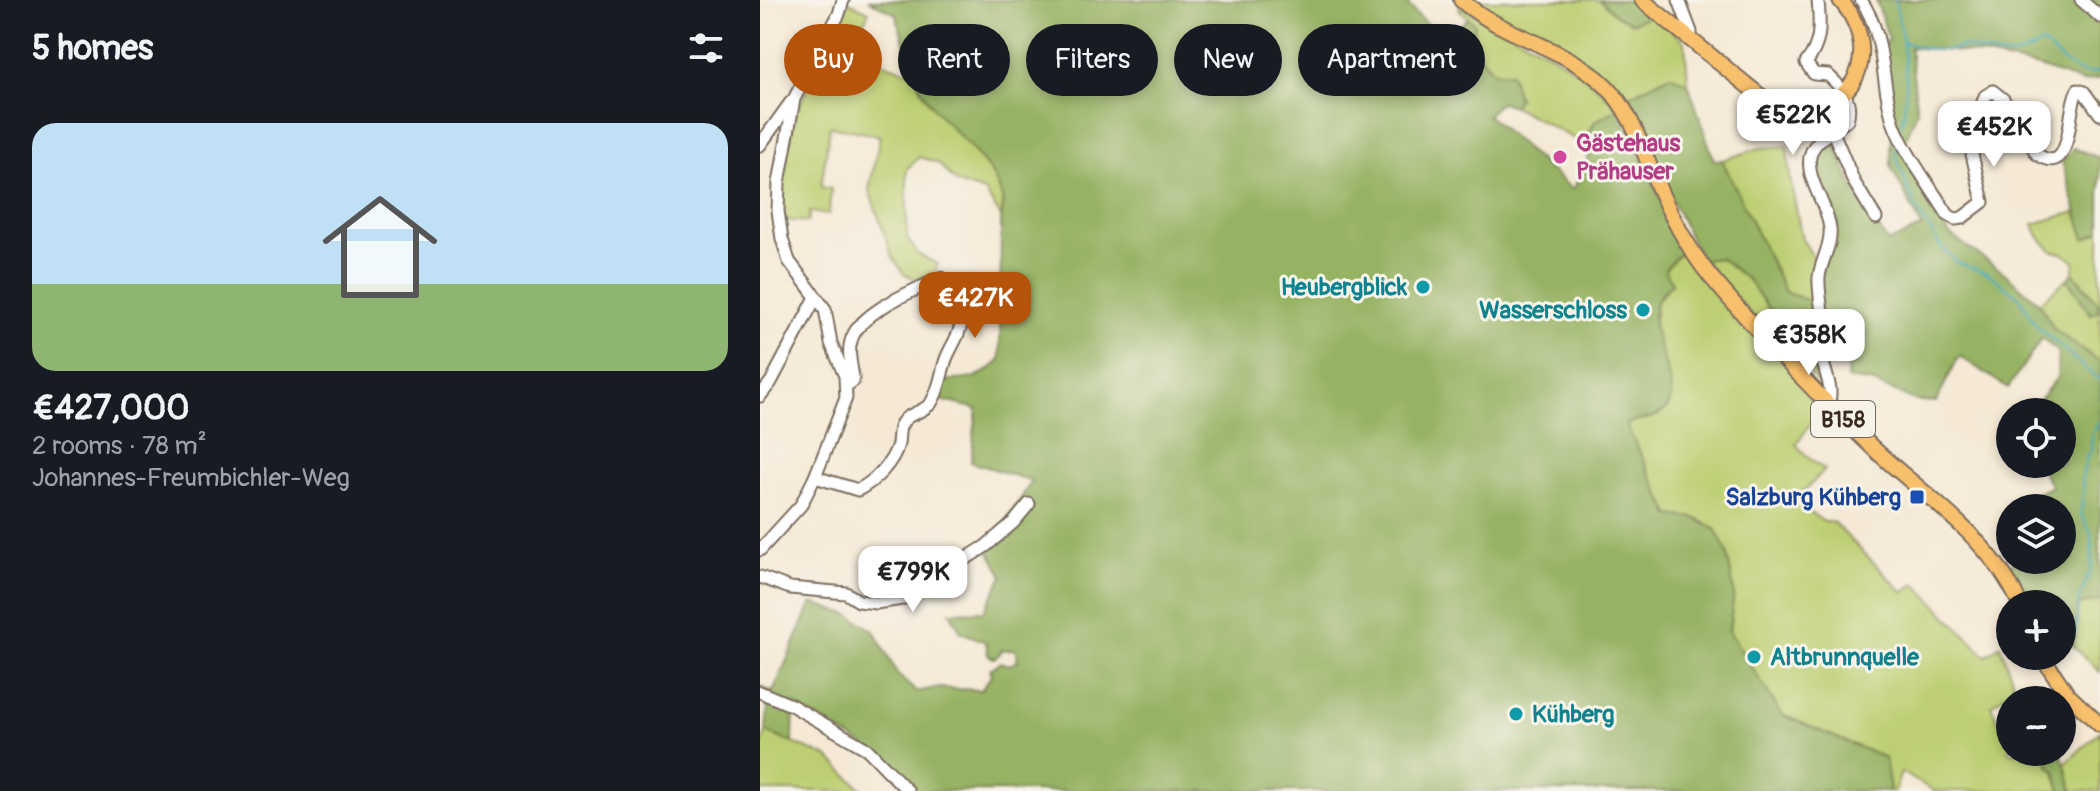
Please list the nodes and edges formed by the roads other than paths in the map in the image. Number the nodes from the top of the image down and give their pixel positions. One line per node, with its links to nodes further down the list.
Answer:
1 (843, 0): 12 (street)
2 (1461, 0): 20 (main road, B158)
3 (1642, 0): 10 (main road)
4 (1679, 0): 10 (street)
5 (1818, 0): 11 (street)
6 (1840, 0): 11 (main road)
7 (1861, 0): 13 (street)
8 (2081, 0): 9 (street)
9 (2100, 17)
10 (1691, 40): 11 (main road)
11 (1844, 93): 14 (street)
12 (794, 99): 15 (street); 17 (street)
13 (2100, 114)
14 (1833, 132): 16 (street); 20 (street)
15 (760, 145)
16 (1876, 218)
17 (815, 299): 18 (street); 19 (street)
18 (846, 386): 21 (street); 21 (street)
19 (760, 396)
20 (1828, 405): 25 (main road, B158)
21 (815, 477): 23 (street)
22 (1029, 504): 24 (street)
23 (760, 550)
24 (760, 577)
25 (2013, 590)
26 (2051, 670): 28 (main road)
27 (760, 692): 29 (street)
28 (2100, 725)
29 (908, 791)

